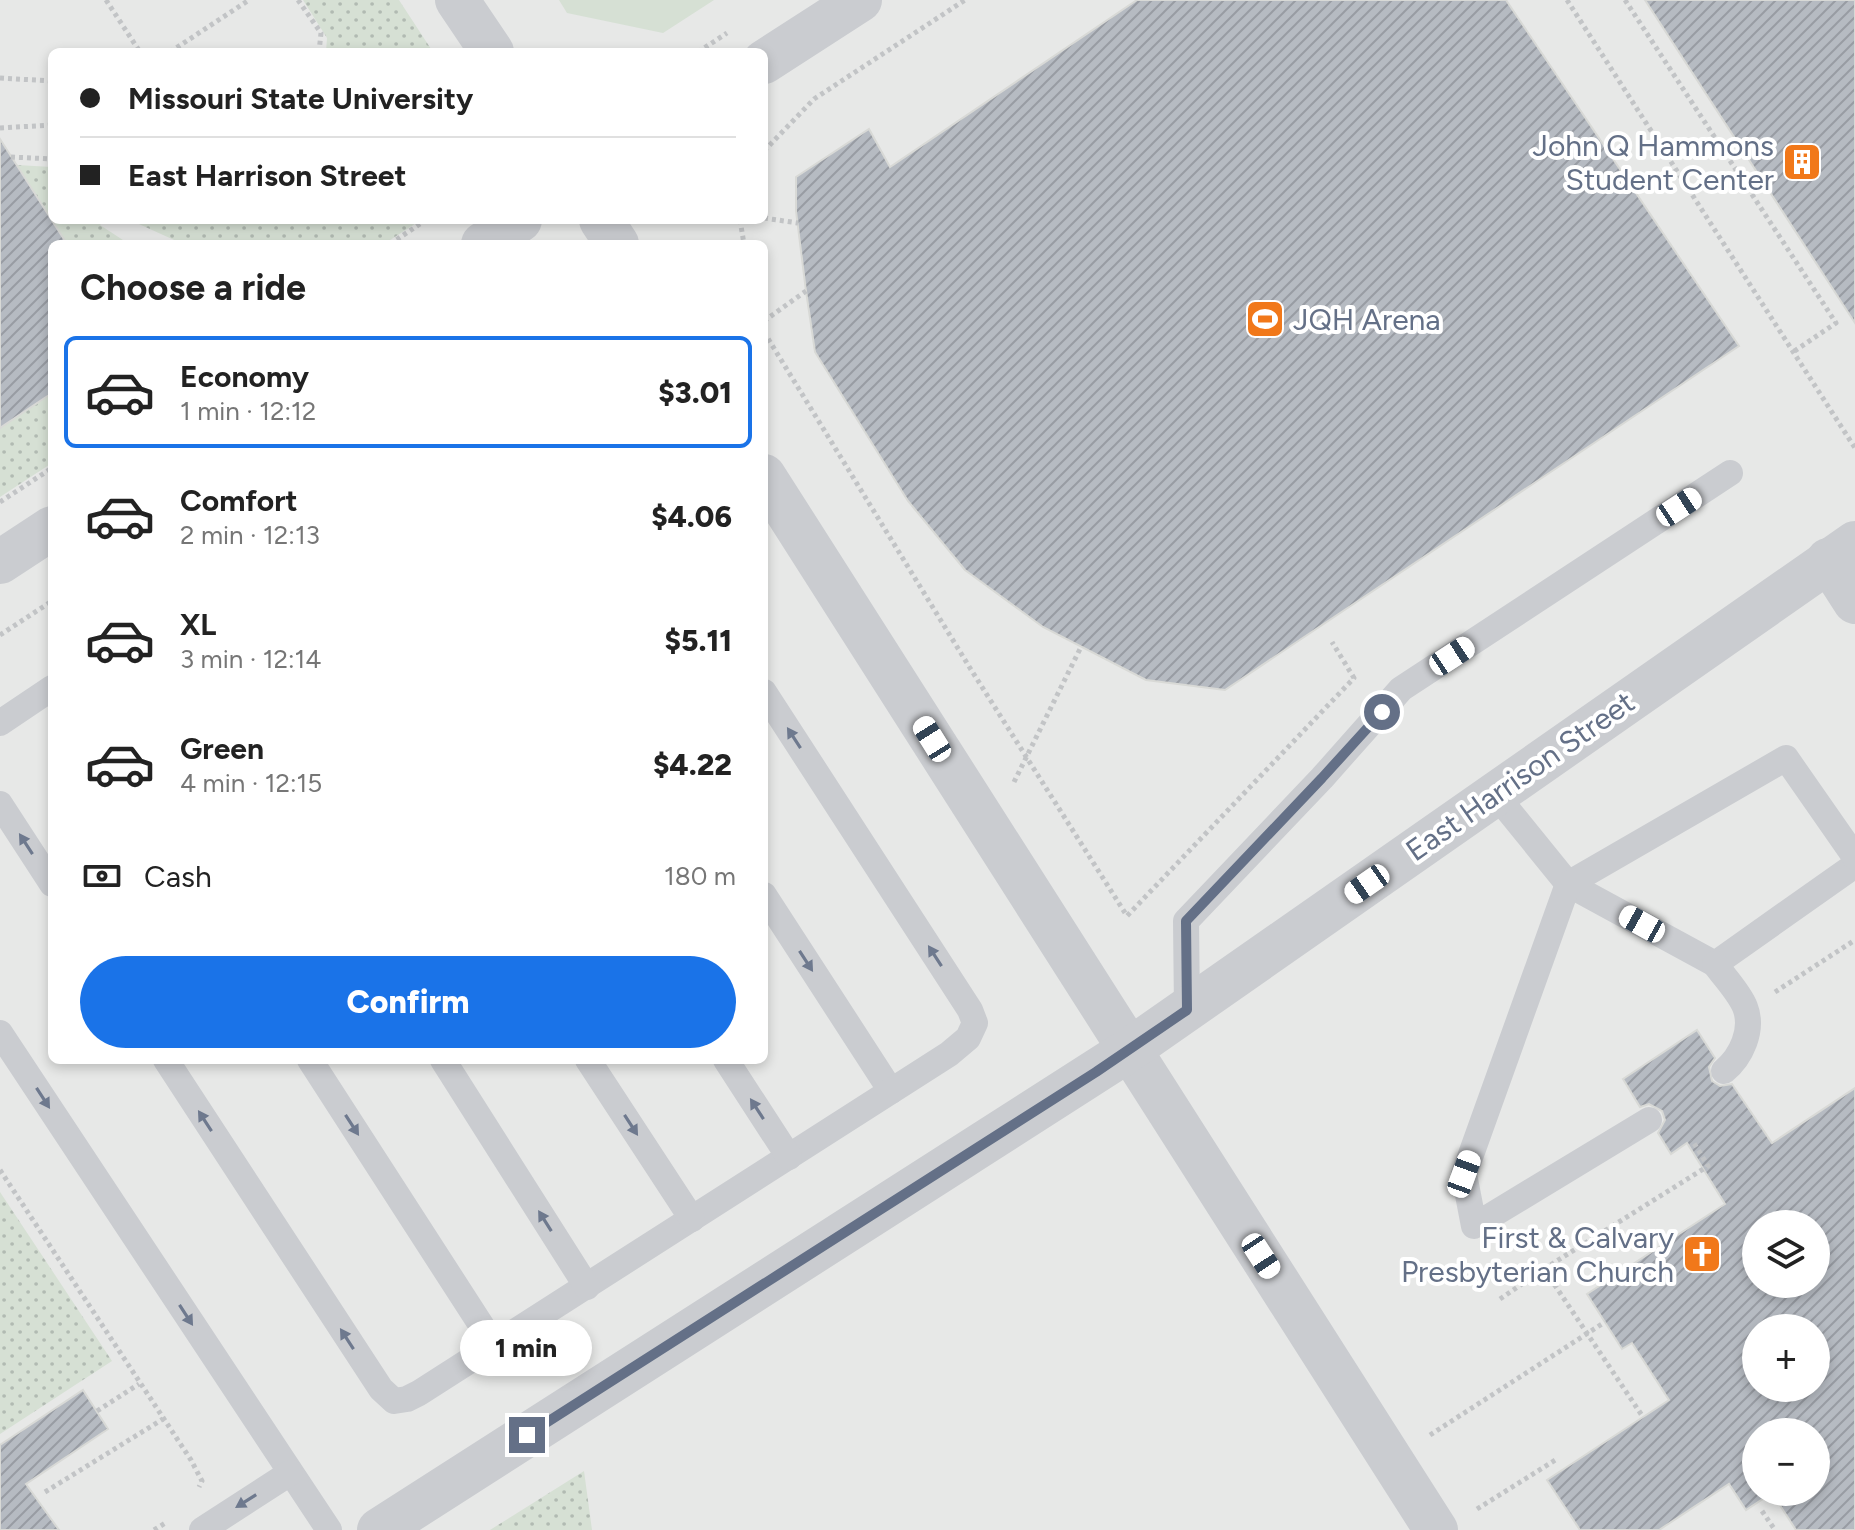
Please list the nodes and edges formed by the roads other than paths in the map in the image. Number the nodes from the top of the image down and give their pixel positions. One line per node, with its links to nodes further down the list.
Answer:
1 (457, 0): 3 (street)
2 (860, 0): 4 (street)
3 (489, 48)
4 (768, 59)
5 (514, 224): 6 (street)
6 (489, 240)
7 (1730, 473): 24 (lane)
8 (768, 482): 26 (street)
9 (48, 531): 11 (street)
10 (1842, 552): 12 (street); 16 (street, East Harrison Street)
11 (0, 562)
12 (1855, 602)
13 (48, 691): 15 (lane)
14 (768, 698): 33 (lane, one-way to 14)
15 (0, 723)
16 (1495, 794): 21 (lane); 24 (street, East Harrison Street)
17 (0, 804): 20 (lane, one-way to 17)
18 (1855, 857): 21 (lane)
19 (1855, 865): 23 (lane)
20 (48, 878)
21 (1568, 884): 23 (lane); 34 (lane)
22 (768, 901): 33 (lane, one-way to 33)
23 (1715, 964): 32 (lane)
24 (1187, 1010): 26 (street, East Harrison Street)
25 (0, 1033): 39 (lane, one-way to 39)
26 (1129, 1050): 42 (street, East Harrison Street); 43 (street)
27 (169, 1064): 38 (lane, one-way to 27)
28 (313, 1064): 38 (lane, one-way to 38)
29 (446, 1064): 37 (lane, one-way to 29)
30 (591, 1064): 36 (lane, one-way to 36)
31 (729, 1064): 35 (lane, one-way to 31)
32 (1724, 1071)
33 (891, 1091): 35 (lane)
34 (1649, 1120)
35 (789, 1157): 36 (lane)
36 (692, 1219): 37 (lane)
37 (587, 1287): 38 (lane)
38 (494, 1345)
39 (290, 1473): 40 (lane, one-way to 40); 41 (lane)
40 (202, 1530)
41 (329, 1530)
42 (379, 1530)
43 (1436, 1530)

